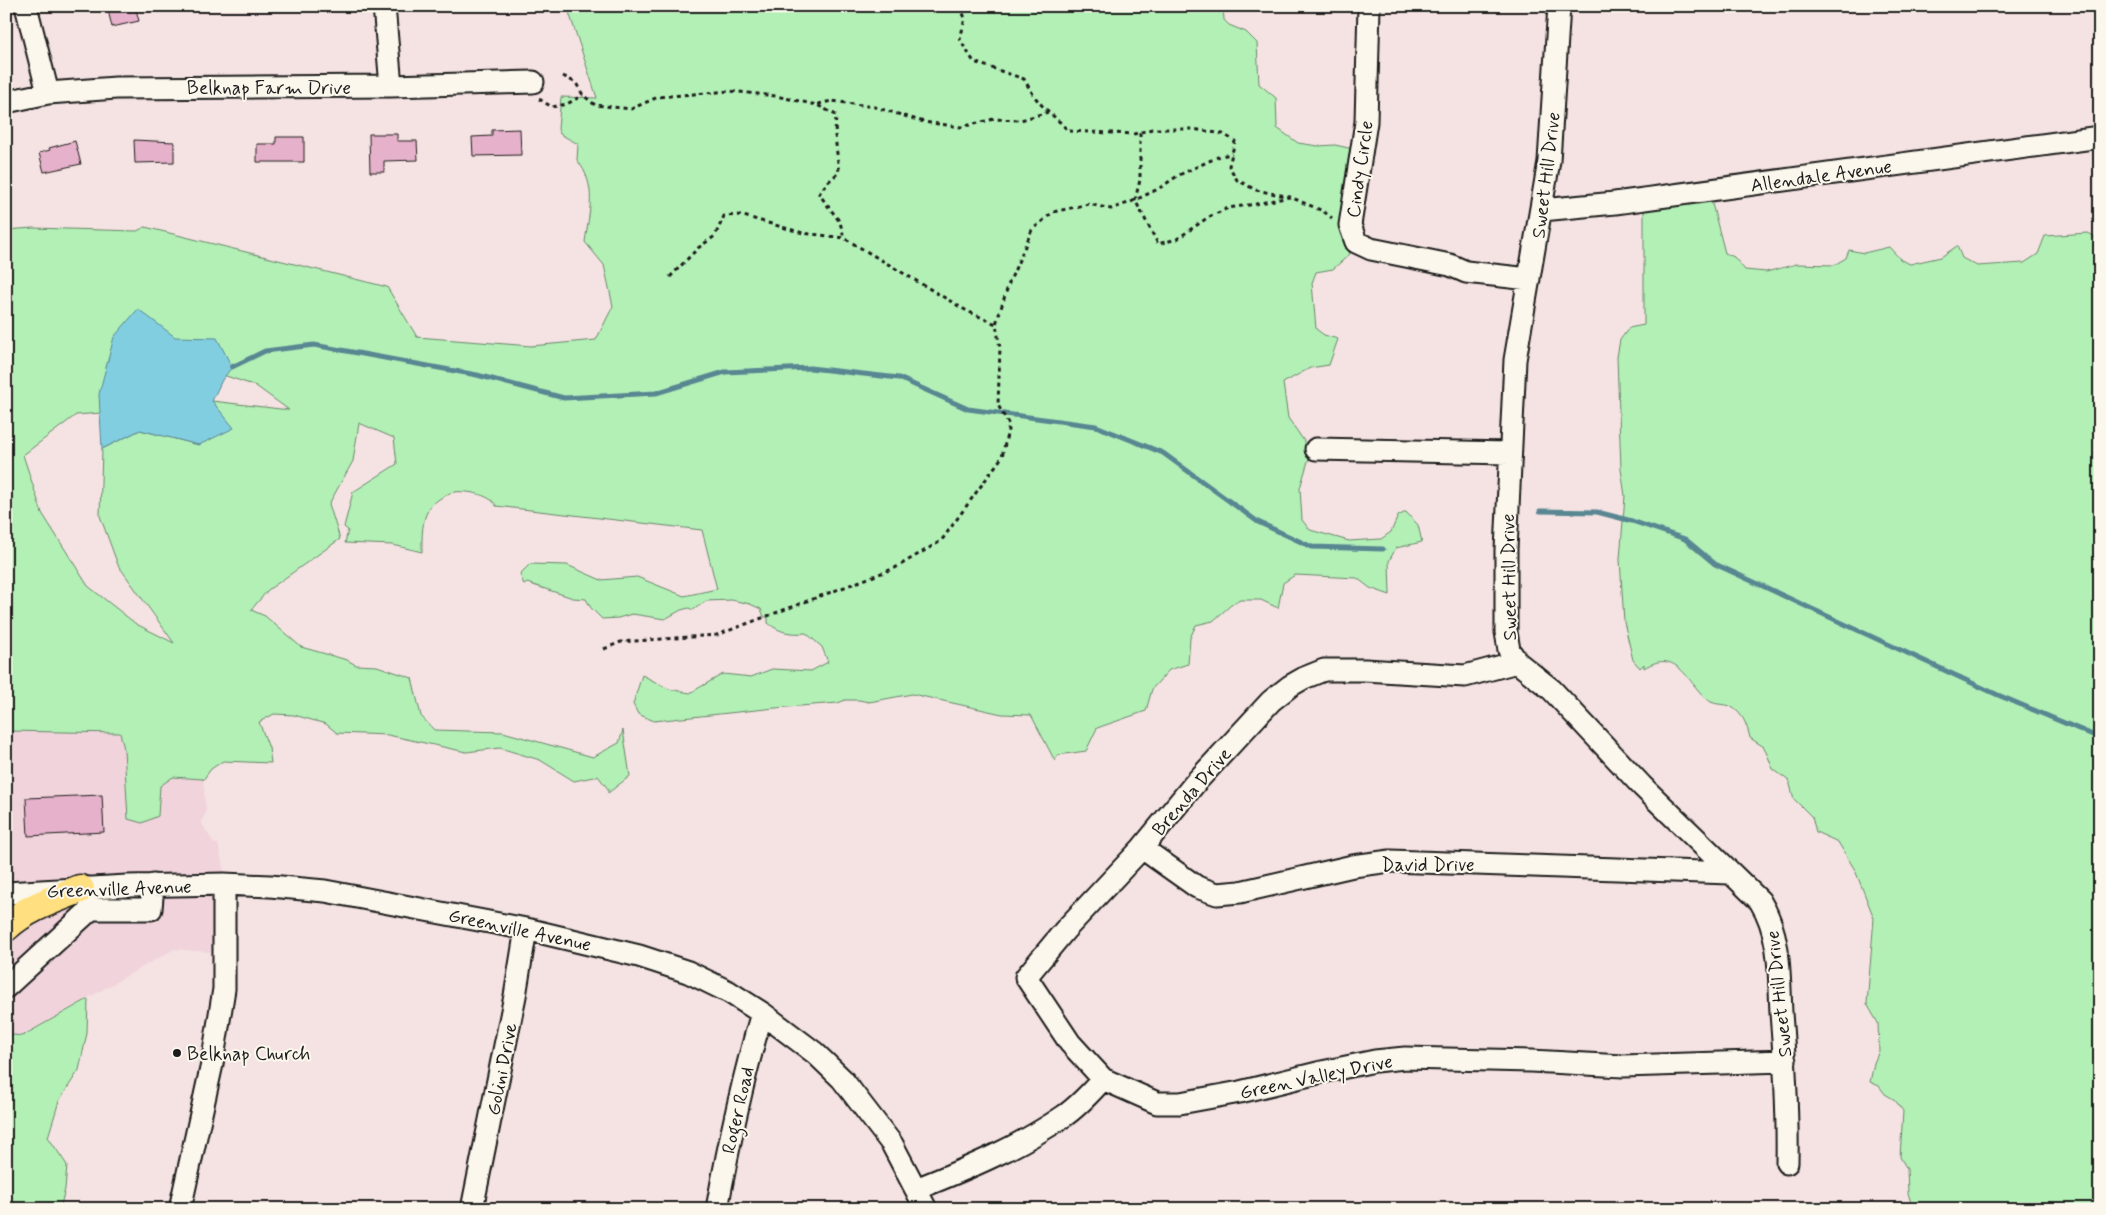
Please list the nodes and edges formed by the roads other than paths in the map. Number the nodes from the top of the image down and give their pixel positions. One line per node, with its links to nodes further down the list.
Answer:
1 (26, 6): 7 (street)
2 (384, 6): 6 (street)
3 (1369, 6): 11 (street, Cindy Circle)
4 (1559, 6): 10 (street, Sweet Hill Drive)
5 (533, 82): 6 (street, Belknap Farm Drive)
6 (391, 86): 7 (street, Belknap Farm Drive)
7 (48, 93): 8 (street, Belknap Farm Drive)
8 (6, 102)
9 (2100, 137): 10 (street, Allendale Avenue)
10 (1542, 210): 11 (street, Sweet Hill Drive)
11 (1530, 279): 13 (street, Sweet Hill Drive)
12 (1316, 449): 13 (street)
13 (1509, 454): 14 (street, Sweet Hill Drive)
14 (1518, 662): 15 (street, Brenda Drive); 16 (street, Sweet Hill Drive)
15 (1142, 848): 16 (street, David Drive); 25 (street, Brenda Drive)
16 (1730, 873): 24 (street, Sweet Hill Drive)
17 (224, 884): 19 (street, Greenville Avenue); 21 (street, Greenville Avenue); 28 (street)
18 (6, 893): 19 (street, Greenville Avenue)
19 (87, 895): 20 (main road); 22 (street)
20 (6, 927)
21 (526, 928): 23 (street, Greenville Avenue); 29 (street, Golini Drive)
22 (6, 987)
23 (762, 1013): 27 (street, Greenville Avenue); 30 (street, Roger Road)
24 (1785, 1061): 25 (street, Green Valley Drive); 26 (street, Sweet Hill Drive)
25 (1103, 1079): 27 (street)
26 (1787, 1163)
27 (916, 1189): 31 (street, Greenville Avenue)
28 (180, 1209)
29 (472, 1209)
30 (717, 1209)
31 (926, 1209)

